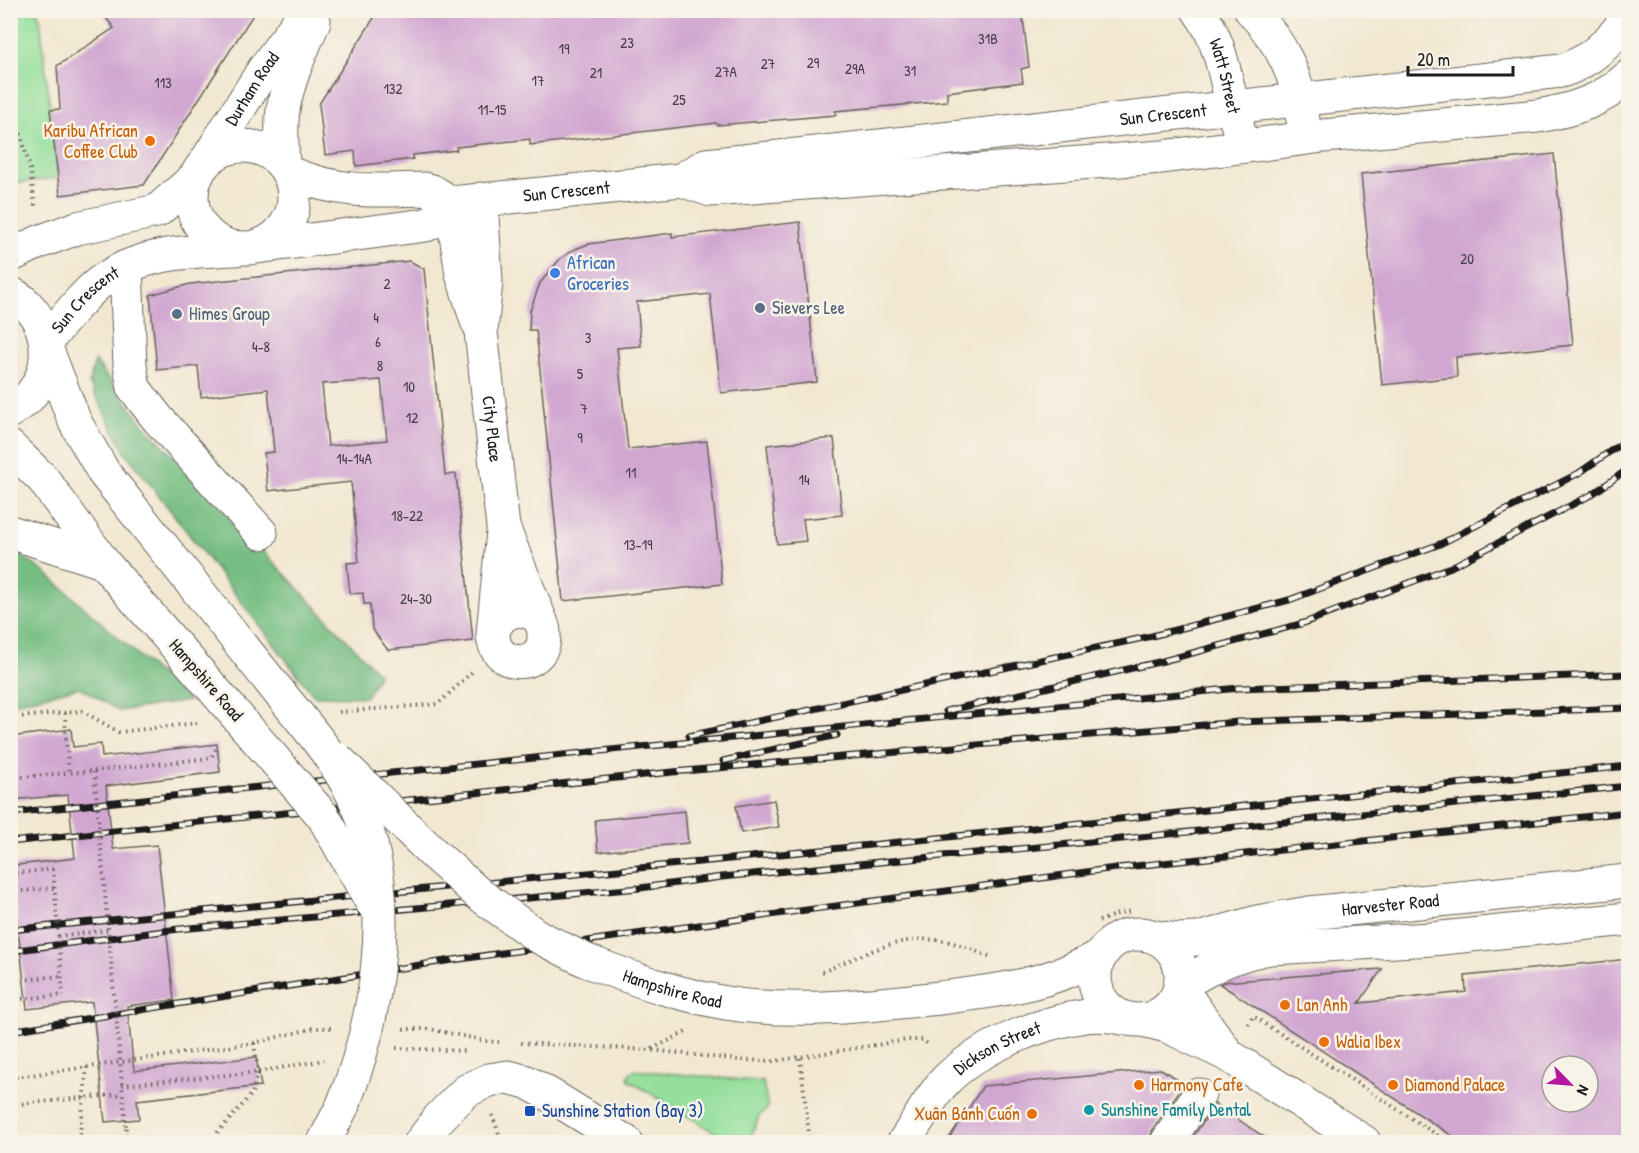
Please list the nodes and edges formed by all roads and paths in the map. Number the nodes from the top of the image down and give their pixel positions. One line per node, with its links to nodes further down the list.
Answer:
1 (307, 10): 17 (street, Durham Road)
2 (318, 10): 16 (street, Durham Road)
3 (1198, 10): 9 (street, Watt Street)
4 (1251, 10): 8 (street)
5 (1629, 18): 6 (street, Sun Crescent)
6 (1577, 65): 8 (street, Sun Crescent); 10 (street)
7 (1629, 77): 10 (street, Sun Crescent)
8 (1300, 99): 9 (street, Sun Crescent); 13 (street)
9 (1226, 108): 11 (street, Sun Crescent); 14 (street, Watt Street)
10 (1567, 111): 13 (street, Sun Crescent)
11 (1160, 115): 15 (street); 18 (street, Sun Crescent)
12 (10, 119): 20 (path)
13 (1306, 138): 14 (street, Sun Crescent)
14 (1235, 147): 15 (street, Sun Crescent)
15 (1162, 157): 18 (street, Sun Crescent)
16 (286, 169): 17 (street); 19 (street); 21 (street)
17 (200, 172): 20 (street); 21 (street)
18 (681, 180): 19 (street, Sun Crescent)
19 (466, 201): 21 (street, Sun Crescent); 27 (street, City Place)
20 (25, 249)
21 (244, 249): 22 (street, Sun Crescent)
22 (126, 267): 24 (street, Sun Crescent); 29 (street)
23 (10, 293): 24 (street, Hampshire Road)
24 (46, 346): 25 (street); 34 (street, Hampshire Road, bridge)
25 (10, 411)
26 (10, 447): 30 (street, Hampshire Road)
27 (503, 527): 27 (street, City Place)
28 (10, 532): 30 (street)
29 (261, 533)
30 (103, 562): 44 (street, Hampshire Road, bridge)
31 (82, 711): 32 (path)
32 (64, 713): 33 (path); 37 (path, bridge)
33 (10, 718)
34 (321, 743): 44 (street, Hampshire Road, bridge); 49 (street, Hampshire Road, bridge)
35 (211, 758): 36 (path)
36 (94, 771): 37 (path, bridge); 45 (path, bridge)
37 (69, 773): 38 (path)
38 (10, 778)
39 (10, 874): 41 (path, bridge)
40 (1629, 881): 47 (street, Harvester Road)
41 (54, 888): 42 (path); 46 (path, bridge)
42 (10, 892)
43 (1629, 919): 53 (street, Harvester Road)
44 (380, 926): 70 (street, Hampshire Road, bridge)
45 (108, 930): 46 (path); 63 (path, bridge)
46 (58, 936): 51 (path, bridge)
47 (1156, 937): 49 (street); 53 (street)
48 (992, 956): 50 (path)
49 (1100, 956): 57 (street)
50 (814, 975)
51 (62, 976): 52 (path); 54 (path, bridge)
52 (10, 981)
53 (1180, 987): 57 (street); 60 (street)
54 (10, 1000)
55 (1094, 1015): 57 (street, Dickson Street); 74 (street); 75 (street, Dickson Street)
56 (1253, 1016): 78 (path)
57 (1136, 1020): 60 (street)
58 (693, 1029): 59 (path)
59 (651, 1050)
60 (1228, 1055): 77 (street)
61 (800, 1058): 73 (path)
62 (10, 1078): 67 (path)
63 (122, 1085): 64 (path, bridge); 69 (path)
64 (123, 1094): 66 (path, bridge); 68 (path, bridge)
65 (1199, 1095): 76 (street)
66 (10, 1105)
67 (80, 1143)
68 (127, 1143)
69 (208, 1143)
70 (324, 1143)
71 (421, 1143): 72 (street)
72 (626, 1143)
73 (810, 1143)
74 (884, 1143)
75 (904, 1143)
76 (1167, 1143)
77 (1364, 1143)
78 (1448, 1143)

